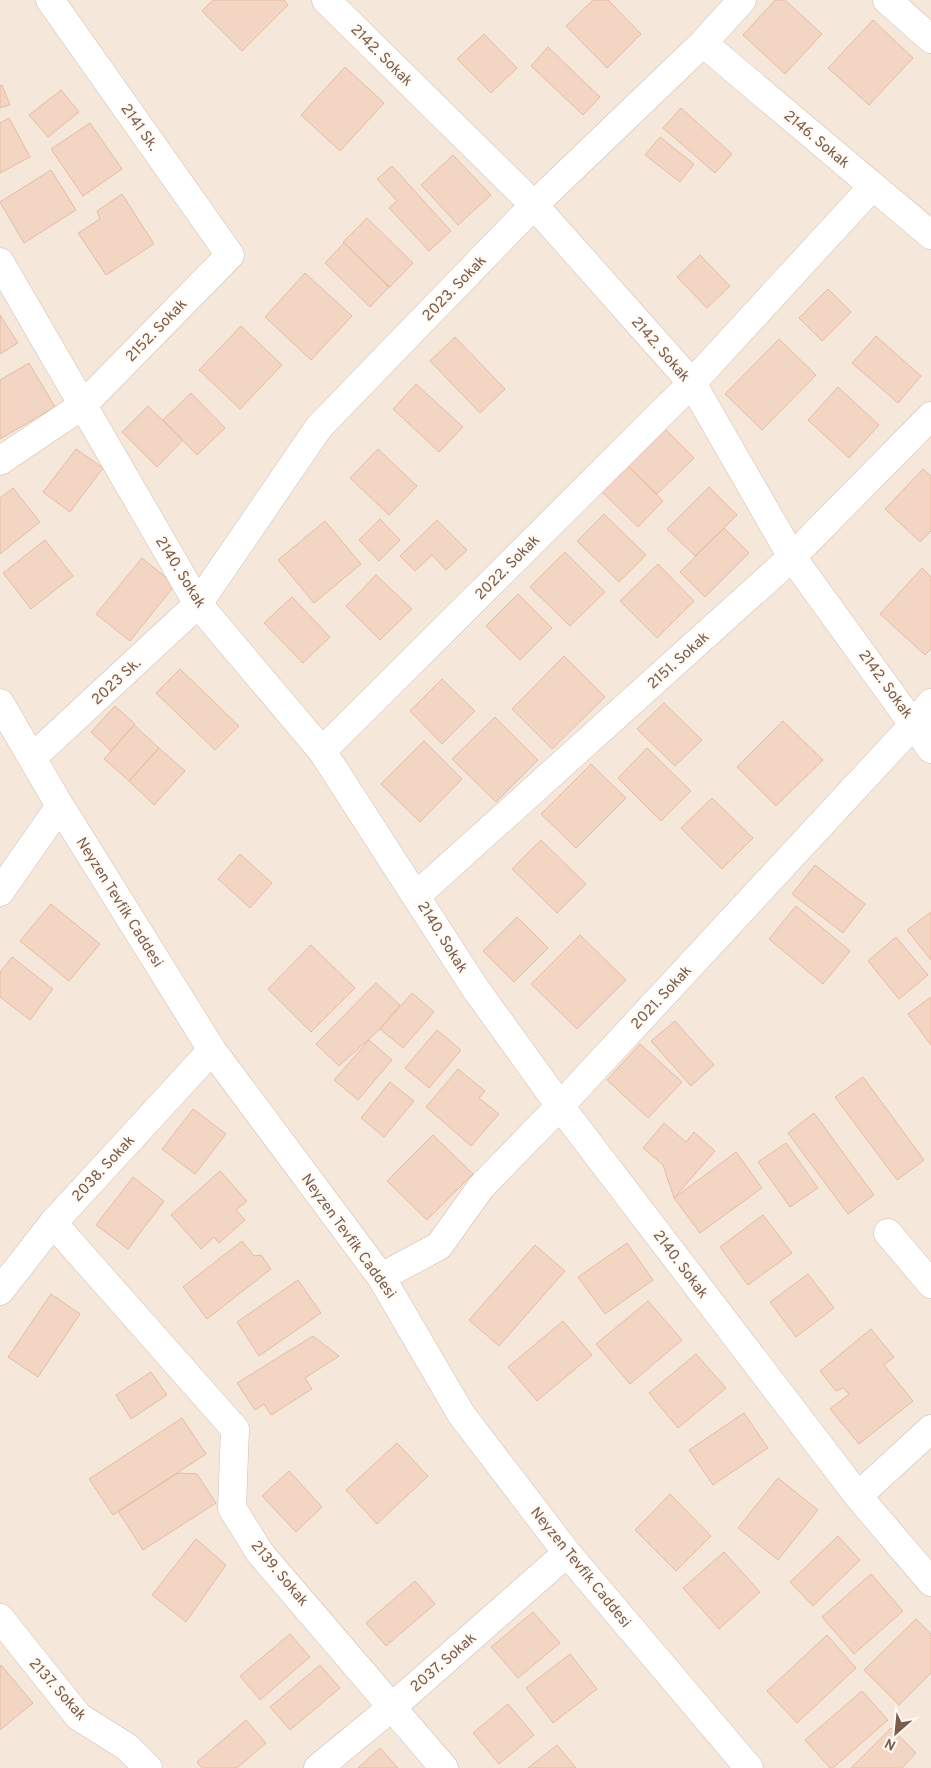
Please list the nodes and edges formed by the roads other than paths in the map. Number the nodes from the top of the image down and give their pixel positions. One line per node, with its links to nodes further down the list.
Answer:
1 (50, 0): 10 (street, 2141 Sk.)
2 (326, 0): 8 (street, 2142. Sokak)
3 (742, 0): 6 (street, 2023. Sokak)
4 (886, 0): 5 (street)
5 (931, 39)
6 (703, 43): 7 (street, 2146. Sokak); 8 (street, 2023. Sokak)
7 (873, 186): 9 (street, 2146. Sokak); 12 (street, 2022. Sokak)
8 (534, 206): 12 (street, 2142. Sokak); 17 (street, 2023. Sokak)
9 (931, 235)
10 (230, 255): 13 (street, 2152. Sokak)
11 (0, 262): 13 (street, 2140. Sokak)
12 (692, 383): 16 (street, 2142. Sokak); 21 (street, 2022. Sokak)
13 (83, 405): 15 (street, 2152. Sokak); 17 (street, 2140. Sokak)
14 (925, 432): 16 (street, 2151. Sokak)
15 (0, 461)
16 (792, 557): 19 (street, 2142. Sokak); 25 (street, 2151. Sokak)
17 (198, 604): 21 (street, 2140. Sokak); 22 (street, 2023 Sk.)
18 (0, 704): 22 (street, Neyzen Tevfik Caddesi)
19 (923, 713): 20 (street, 2142. Sokak); 27 (street, 2021. Sokak)
20 (931, 749)
21 (322, 751): 25 (street, 2140. Sokak)
22 (33, 757): 23 (street, Neyzen Tevfik Caddesi)
23 (60, 806): 24 (street); 26 (street, Neyzen Tevfik Caddesi)
24 (0, 892)
25 (416, 896): 27 (street, 2140. Sokak)
26 (212, 1050): 28 (street, 2038. Sokak); 30 (street, Neyzen Tevfik Caddesi)
27 (560, 1106): 30 (street, 2021. Sokak); 34 (street, 2140. Sokak)
28 (53, 1223): 32 (street, 2038. Sokak); 38 (street, 2139. Sokak)
29 (888, 1232): 31 (street)
30 (381, 1277): 35 (street, Neyzen Tevfik Caddesi)
31 (931, 1284)
32 (0, 1291)
33 (931, 1429): 34 (street)
34 (858, 1496): 36 (street, 2140. Sokak)
35 (567, 1553): 38 (street, 2037. Sokak); 42 (street, Neyzen Tevfik Caddesi)
36 (931, 1582)
37 (2, 1627): 39 (street, 2137. Sokak)
38 (392, 1707): 40 (street, 2037. Sokak); 41 (street, 2139. Sokak)
39 (148, 1768)
40 (318, 1768)
41 (444, 1768)
42 (750, 1768)

